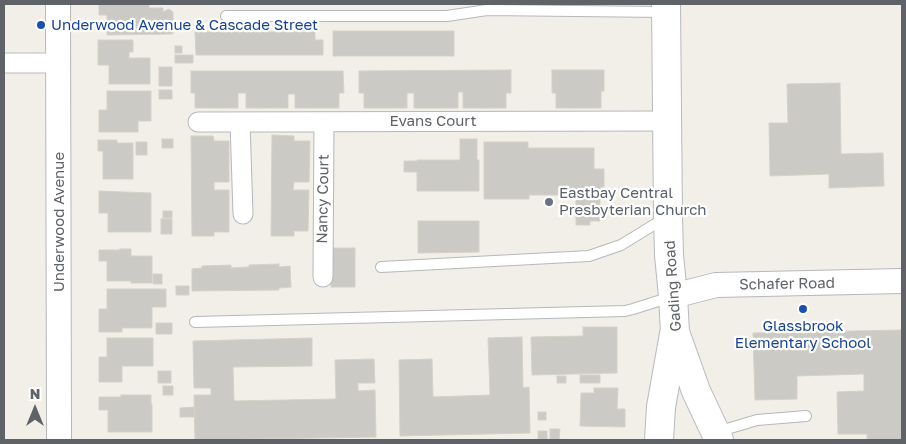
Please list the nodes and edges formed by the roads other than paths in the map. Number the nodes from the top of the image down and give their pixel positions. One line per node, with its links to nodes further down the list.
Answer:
1 (58, 4): 5 (street, Underwood Avenue)
2 (666, 8): 3 (lane); 6 (main road, Gading Road)
3 (226, 16)
4 (4, 63): 5 (street)
5 (58, 63): 20 (street, Underwood Avenue)
6 (668, 120): 9 (street, Evans Court); 11 (main road, Gading Road)
7 (198, 122): 8 (street, Evans Court)
8 (240, 122): 9 (street, Evans Court); 10 (street)
9 (324, 122): 13 (street, Nancy Court)
10 (243, 214)
11 (668, 216): 12 (lane); 15 (main road, Gading Road)
12 (381, 268)
13 (323, 277)
14 (902, 281): 15 (street, Schafer Road)
15 (674, 296): 16 (lane); 17 (main road, Gading Road)
16 (195, 322)
17 (674, 332): 19 (main road, Gading Road); 21 (main road)
18 (806, 416): 19 (lane)
19 (718, 436)
20 (59, 440)
21 (659, 440)

